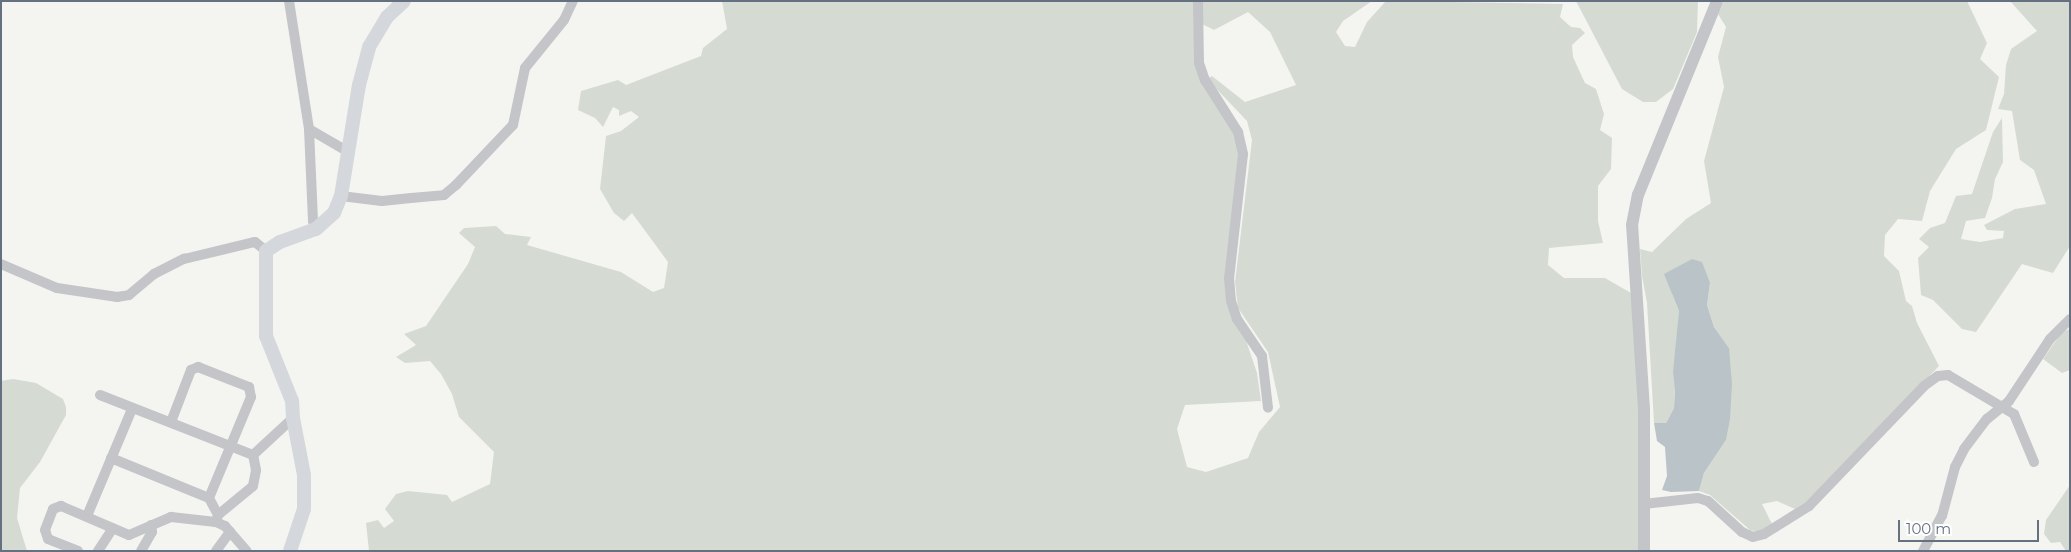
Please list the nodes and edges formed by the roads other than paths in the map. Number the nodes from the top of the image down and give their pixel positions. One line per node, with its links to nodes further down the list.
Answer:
1 (289, 1): 6 (street)
2 (404, 1): 7 (main road)
3 (572, 1): 8 (street)
4 (1198, 1): 16 (street)
5 (1717, 1): 24 (street)
6 (309, 129): 7 (street); 9 (street)
7 (347, 151): 8 (main road)
8 (341, 196): 9 (main road)
9 (316, 229): 10 (main road)
10 (266, 251): 11 (street); 17 (main road)
11 (1, 264)
12 (2070, 319): 14 (street)
13 (100, 395): 15 (street)
14 (2001, 406): 22 (street); 24 (street); 37 (street)
15 (132, 408): 18 (street); 21 (street)
16 (1268, 408)
17 (292, 418): 20 (street); 35 (main road)
18 (170, 422): 19 (street); 19 (street)
19 (231, 448): 20 (street); 23 (street)
20 (253, 456): 26 (street)
21 (111, 458): 23 (street); 25 (street)
22 (2034, 462)
23 (209, 498): 26 (street)
24 (1644, 504): 36 (street)
25 (87, 516): 28 (street); 30 (street)
26 (217, 519): 27 (street); 29 (street)
27 (151, 525): 28 (street); 32 (street)
28 (113, 528): 31 (street)
29 (230, 532): 33 (street); 34 (street)
30 (78, 551)
31 (98, 551)
32 (141, 551)
33 (216, 551)
34 (247, 551)
35 (290, 551)
36 (1644, 551)
37 (1923, 551)

